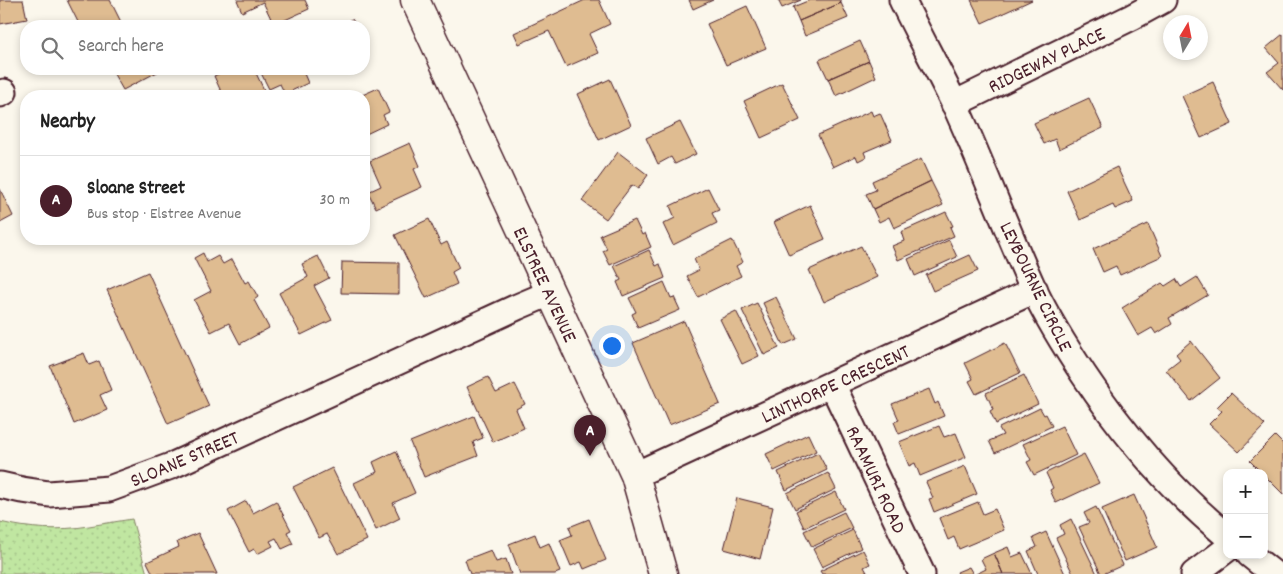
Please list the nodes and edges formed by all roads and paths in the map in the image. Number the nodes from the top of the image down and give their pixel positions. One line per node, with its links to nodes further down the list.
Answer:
1 (415, 0): 6 (street, ELSTREE AVENUE)
2 (902, 0): 4 (street, LEYBOURNE CIRCLE)
3 (1163, 0): 4 (street, RIDGEWAY PLACE)
4 (954, 104): 5 (street, LEYBOURNE CIRCLE)
5 (1034, 290): 7 (street, LINTHORPE CRESCENT); 10 (street, LEYBOURNE CIRCLE)
6 (550, 293): 8 (street, ELSTREE AVENUE); 9 (street, SLOANE STREET)
7 (832, 384): 8 (street, LINTHORPE CRESCENT); 14 (street, RAAMURI ROAD)
8 (635, 475): 13 (street, ELSTREE AVENUE)
9 (0, 485)
10 (1223, 533)
11 (1223, 552): 15 (street)
12 (1255, 559): 16 (street)
13 (664, 574)
14 (922, 574)
15 (1194, 574)
16 (1274, 574)

